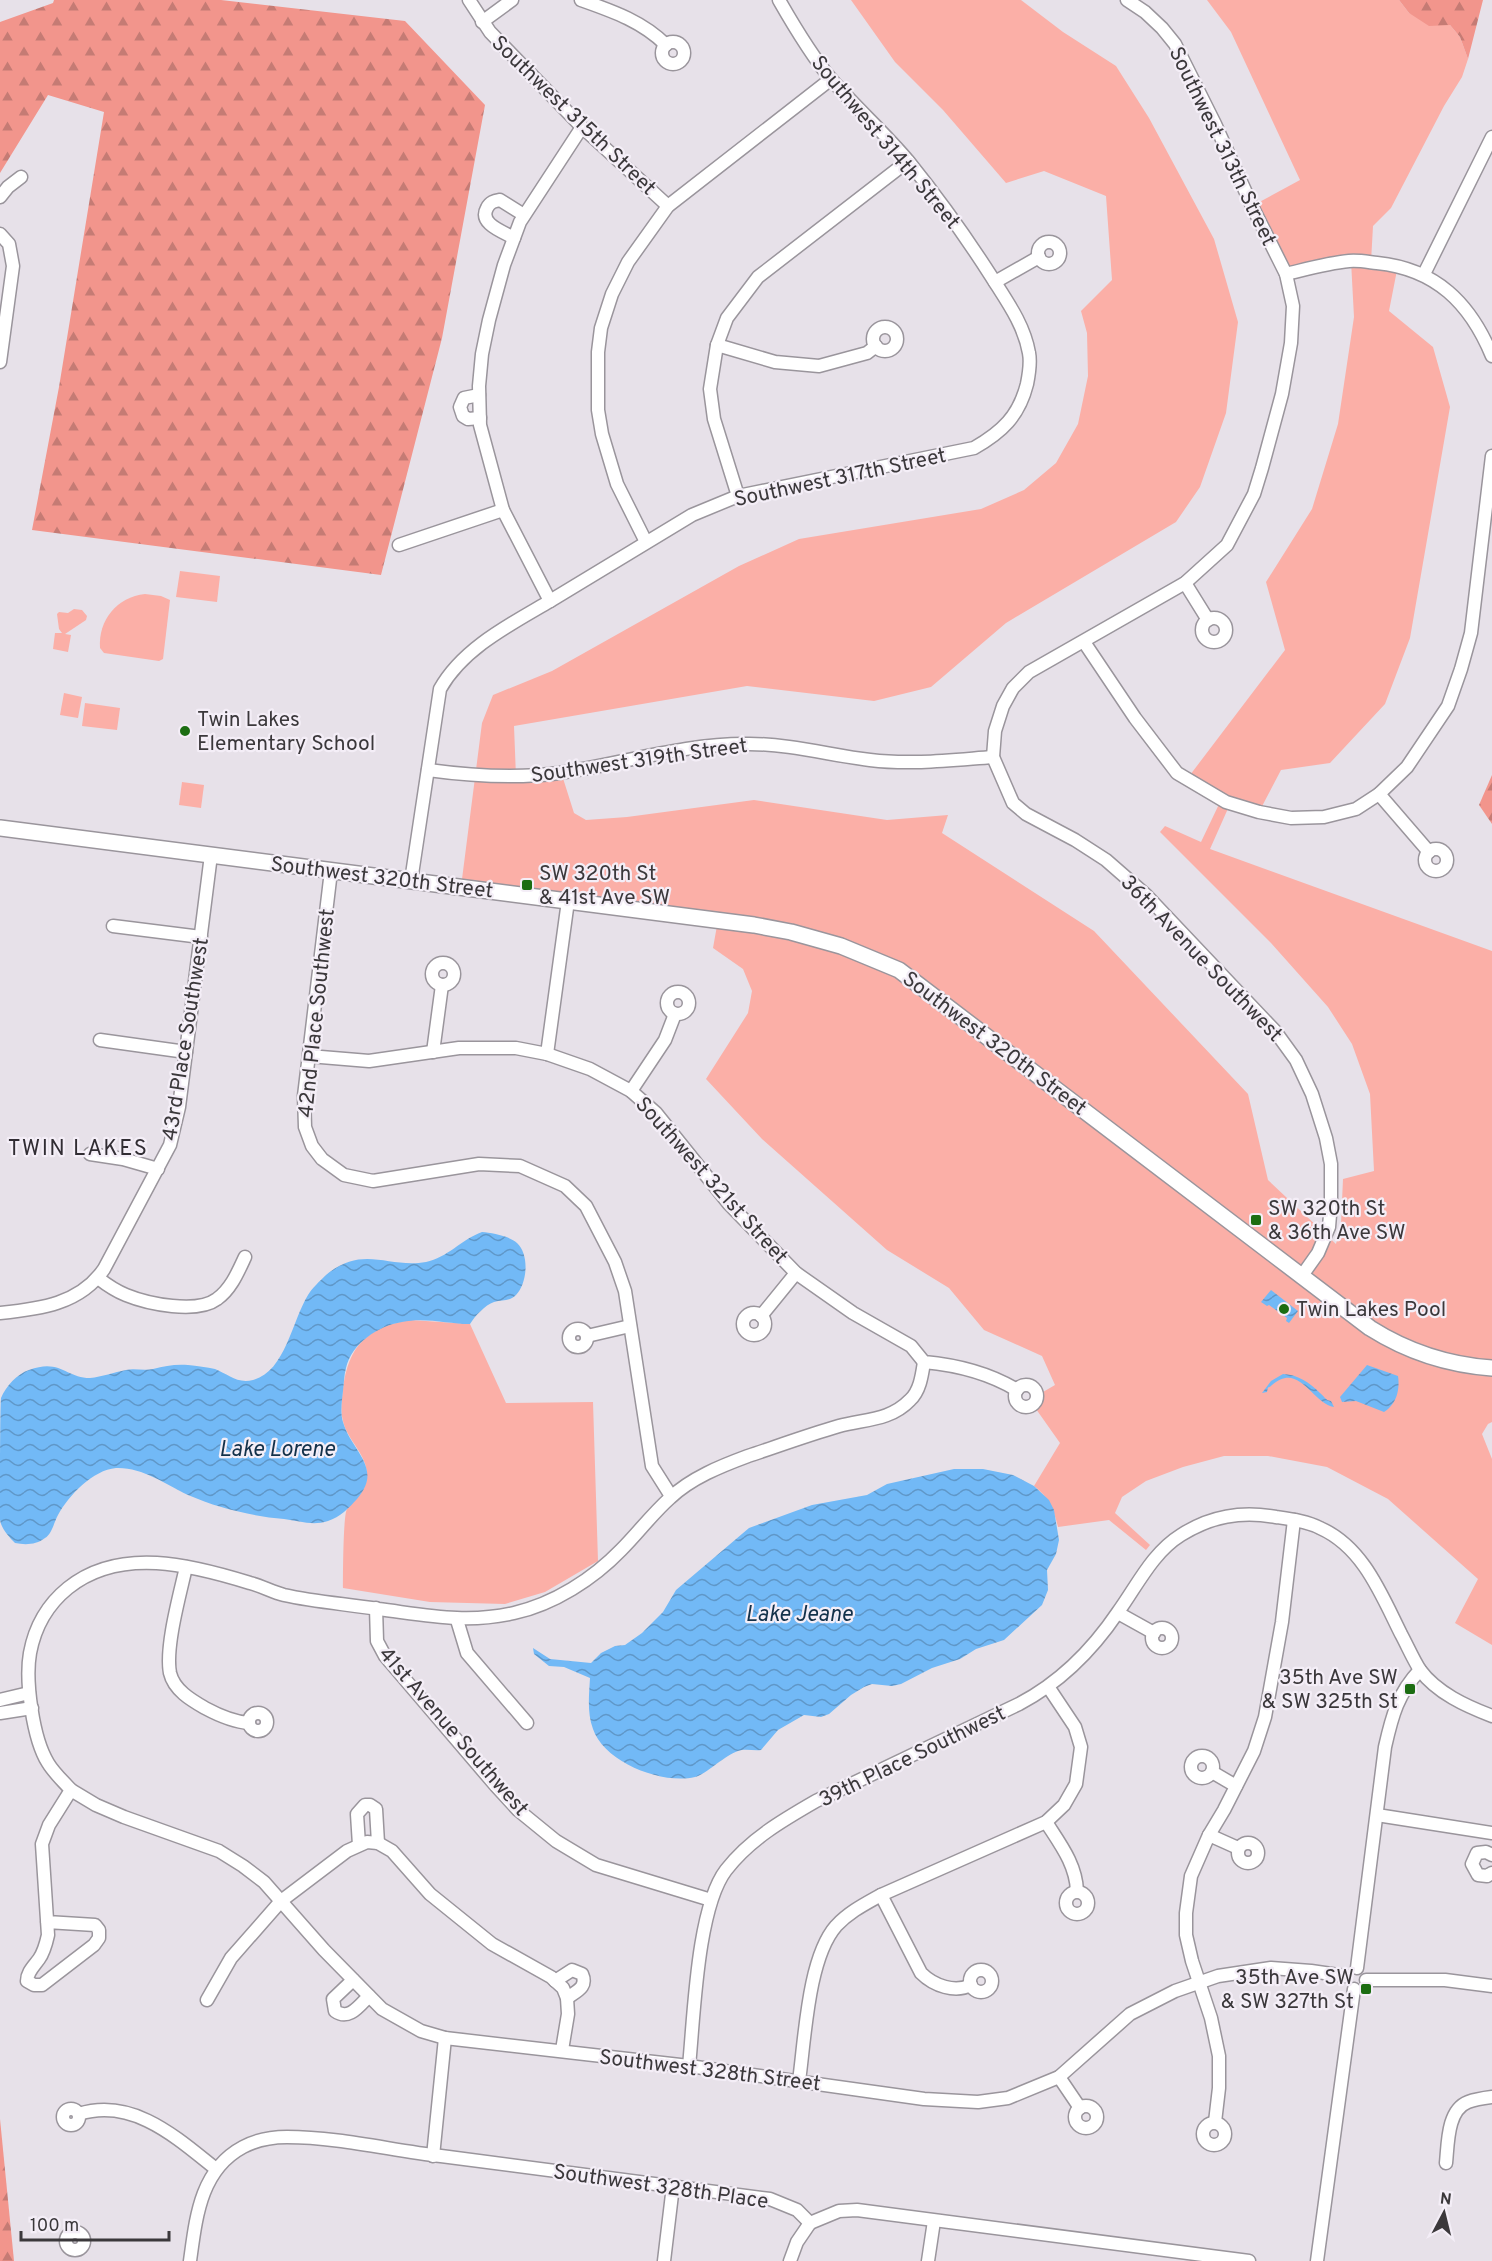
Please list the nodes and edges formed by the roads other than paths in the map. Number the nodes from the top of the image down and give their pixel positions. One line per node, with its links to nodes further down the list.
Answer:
1 (469, 0): 6 (street)
2 (512, 0): 6 (street)
3 (581, 0): 7 (street)
4 (779, 0): 8 (street, Southwest 314th Street)
5 (1127, 0): 19 (street, Southwest 313th Street)
6 (482, 22): 9 (street, Southwest 315th Street)
7 (666, 45)
8 (831, 79): 11 (street, Southwest 314th Street); 14 (street)
9 (582, 127): 14 (street, Southwest 315th Street); 15 (street)
10 (1492, 137): 20 (street)
11 (908, 161): 21 (street, Southwest 314th Street); 22 (street)
12 (21, 177): 13 (street)
13 (0, 197)
14 (668, 207): 32 (street)
15 (524, 215): 17 (street); 17 (street)
16 (0, 234): 25 (street)
17 (514, 238): 26 (street)
18 (1039, 257): 21 (street)
19 (1286, 274): 20 (street); 34 (street, Southwest 313th Street)
20 (1424, 274): 24 (street)
21 (995, 282): 27 (street, Southwest 314th Street)
22 (717, 345): 23 (street); 30 (street)
23 (876, 346)
24 (1492, 356)
25 (0, 362)
26 (479, 395): 28 (street); 28 (street)
27 (1024, 397): 30 (street, Southwest 317th Street)
28 (480, 418): 31 (street)
29 (1492, 456): 40 (street)
30 (738, 496): 32 (street, Southwest 317th Street)
31 (503, 510): 33 (street); 35 (street)
32 (646, 542): 35 (street, Southwest 317th Street)
33 (399, 545)
34 (1185, 583): 36 (street); 37 (street, Southwest 313th Street)
35 (550, 601): 39 (street, Southwest 317th Street)
36 (1208, 620)
37 (1084, 642): 38 (street, Southwest 313th Street); 40 (street)
38 (993, 757): 39 (street, Southwest 319th Street); 61 (street, 36th Avenue Southwest)
39 (428, 770): 45 (street, Southwest 317th Street)
40 (1379, 794): 42 (street)
41 (0, 828): 43 (main road, Southwest 320th Street)
42 (1429, 852)
43 (211, 855): 44 (main road, Southwest 320th Street); 48 (street, 43rd Place Southwest)
44 (331, 871): 45 (main road, Southwest 320th Street); 55 (street, 42nd Place Southwest)
45 (411, 881): 46 (main road, Southwest 320th Street)
46 (568, 901): 54 (street); 61 (main road, Southwest 320th Street)
47 (113, 926): 48 (street)
48 (201, 937): 52 (street, 43rd Place Southwest)
49 (442, 985): 53 (street)
50 (675, 1014): 56 (street)
51 (100, 1040): 52 (street)
52 (186, 1052): 58 (street, 43rd Place Southwest)
53 (433, 1052): 54 (street, Southwest 321st Street); 55 (street, Southwest 321st Street)
54 (547, 1053): 56 (street, Southwest 321st Street)
55 (309, 1056): 65 (street, 42nd Place Southwest)
56 (631, 1091): 60 (street, Southwest 321st Street)
57 (90, 1155): 58 (street)
58 (158, 1169): 62 (street, 43rd Place Southwest)
59 (245, 1257): 62 (street)
60 (796, 1273): 64 (street); 67 (street, Southwest 321st Street)
61 (1301, 1276): 68 (main road, Southwest 320th Street)
62 (98, 1278): 63 (street)
63 (0, 1313)
64 (761, 1316)
65 (630, 1326): 66 (street); 70 (street)
66 (587, 1336)
67 (924, 1362): 69 (street); 70 (street)
68 (1492, 1368)
69 (1017, 1390)
70 (671, 1496): 75 (street)
71 (1294, 1520): 74 (street, 39th Place Southwest); 77 (street, 39th Place Southwest); 87 (street)
72 (186, 1567): 73 (street); 79 (street); 84 (street)
73 (376, 1608): 75 (street); 99 (street, 41st Avenue Southwest)
74 (1118, 1613): 76 (street); 78 (street, 39th Place Southwest)
75 (457, 1620): 85 (street)
76 (1154, 1633)
77 (1420, 1670): 83 (street, 39th Place Southwest); 89 (street)
78 (1049, 1688): 90 (street); 99 (street, 39th Place Southwest)
79 (29, 1693): 80 (street); 81 (street)
80 (0, 1700)
81 (32, 1708): 82 (street); 88 (street)
82 (0, 1713)
83 (1492, 1716)
84 (249, 1723)
85 (527, 1723)
86 (1212, 1772): 87 (street)
87 (1236, 1786): 92 (street)
88 (71, 1790): 100 (street, Southwest 328th Street); 101 (street)
89 (1377, 1815): 91 (street); 102 (street)
90 (1047, 1822): 97 (street); 98 (street)
91 (1490, 1832): 95 (street)
92 (1209, 1835): 94 (street); 107 (street)
93 (368, 1844): 93 (street); 100 (street); 106 (street)
94 (1238, 1848)
95 (1489, 1853): 96 (street)
96 (1492, 1873)
97 (1077, 1891)
98 (881, 1895): 108 (street); 118 (street)
99 (711, 1900): 116 (street, 39th Place Southwest)
100 (281, 1901): 104 (street, Southwest 328th Street); 113 (street)
101 (47, 1922): 101 (street)
102 (1357, 1968): 103 (street); 105 (street)
103 (1345, 1976): 107 (street, Southwest 328th Street); 110 (street)
104 (353, 1980): 111 (street, Southwest 328th Street); 111 (street)
105 (1366, 1980): 109 (street); 110 (street)
106 (555, 1981): 112 (street); 112 (street)
107 (1198, 1983): 117 (street, Southwest 328th Street); 122 (street)
108 (971, 1985)
109 (1492, 1986)
110 (1354, 1989): 134 (street)
111 (369, 1996): 114 (street, Southwest 328th Street)
112 (567, 1998): 115 (street)
113 (207, 2000)
114 (445, 2038): 115 (street, Southwest 328th Street); 123 (street)
115 (562, 2050): 116 (street, Southwest 328th Street)
116 (688, 2066): 118 (street, Southwest 328th Street)
117 (1059, 2077): 118 (street, Southwest 328th Street); 120 (street)
118 (799, 2081)
119 (1492, 2097): 124 (street)
120 (1080, 2108)
121 (79, 2114): 125 (street)
122 (1215, 2122)
123 (433, 2156): 125 (street, Southwest 328th Place); 126 (street, Southwest 328th Place)
124 (1446, 2163)
125 (216, 2169): 129 (street)
126 (673, 2186): 128 (street, Southwest 328th Place); 130 (street)
127 (934, 2221): 128 (street); 132 (street); 133 (street)
128 (810, 2223): 131 (street)
129 (190, 2261)
130 (664, 2261)
131 (790, 2261)
132 (928, 2261)
133 (1249, 2261)
134 (1317, 2261)

